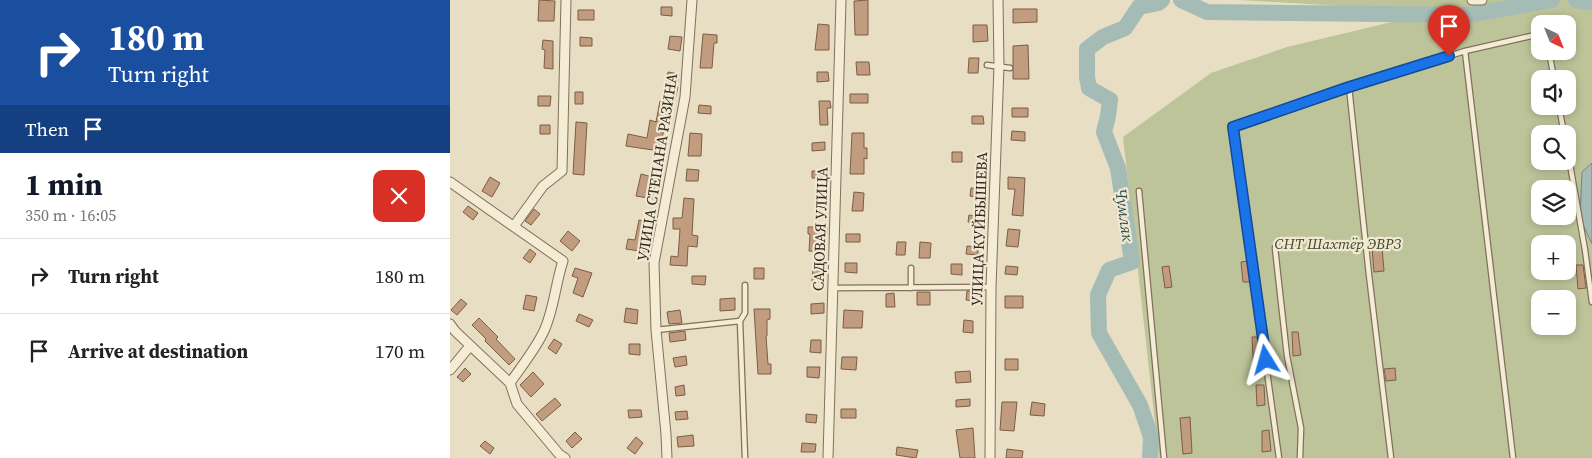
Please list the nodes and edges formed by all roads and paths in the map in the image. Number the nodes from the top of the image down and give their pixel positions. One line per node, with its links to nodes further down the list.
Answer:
1 (566, 0): 16 (street)
2 (692, 0): 28 (street, УЛИЦА СТЕПАНА РАЗИНА)
3 (841, 0): 23 (street, САДОВАЯ УЛИЦА)
4 (998, 0): 10 (street, УЛИЦА КУЙБЫШЕВА)
5 (1474, 0): 6 (street)
6 (1482, 0)
7 (1531, 36): 8 (lane)
8 (1465, 51): 12 (lane); 41 (lane)
9 (986, 65): 10 (lane)
10 (998, 66): 11 (lane); 22 (street, УЛИЦА КУЙБЫШЕВА)
11 (1010, 68)
12 (1349, 87): 38 (lane); 40 (lane)
13 (1571, 170): 18 (lane)
14 (450, 182): 16 (street)
15 (1139, 192): 37 (lane)
16 (514, 226): 31 (street)
17 (1275, 248): 39 (lane)
18 (1585, 250): 19 (lane); 25 (lane)
19 (1592, 251)
20 (911, 268): 24 (lane)
21 (745, 285): 26 (lane)
22 (991, 287): 24 (lane); 36 (street, УЛИЦА КУЙБЫШЕВА)
23 (832, 288): 24 (lane); 35 (street, САДОВАЯ УЛИЦА)
24 (911, 288)
25 (1592, 302)
26 (740, 321): 28 (lane); 34 (lane)
27 (450, 324): 29 (street)
28 (656, 330): 33 (street, УЛИЦА СТЕПАНА РАЗИНА)
29 (470, 346): 30 (street); 31 (street)
30 (450, 370)
31 (510, 383): 32 (street)
32 (565, 458)
33 (667, 458)
34 (745, 458)
35 (828, 458)
36 (990, 458)
37 (1164, 458)
38 (1279, 458)
39 (1300, 458)
40 (1391, 458)
41 (1513, 458)

